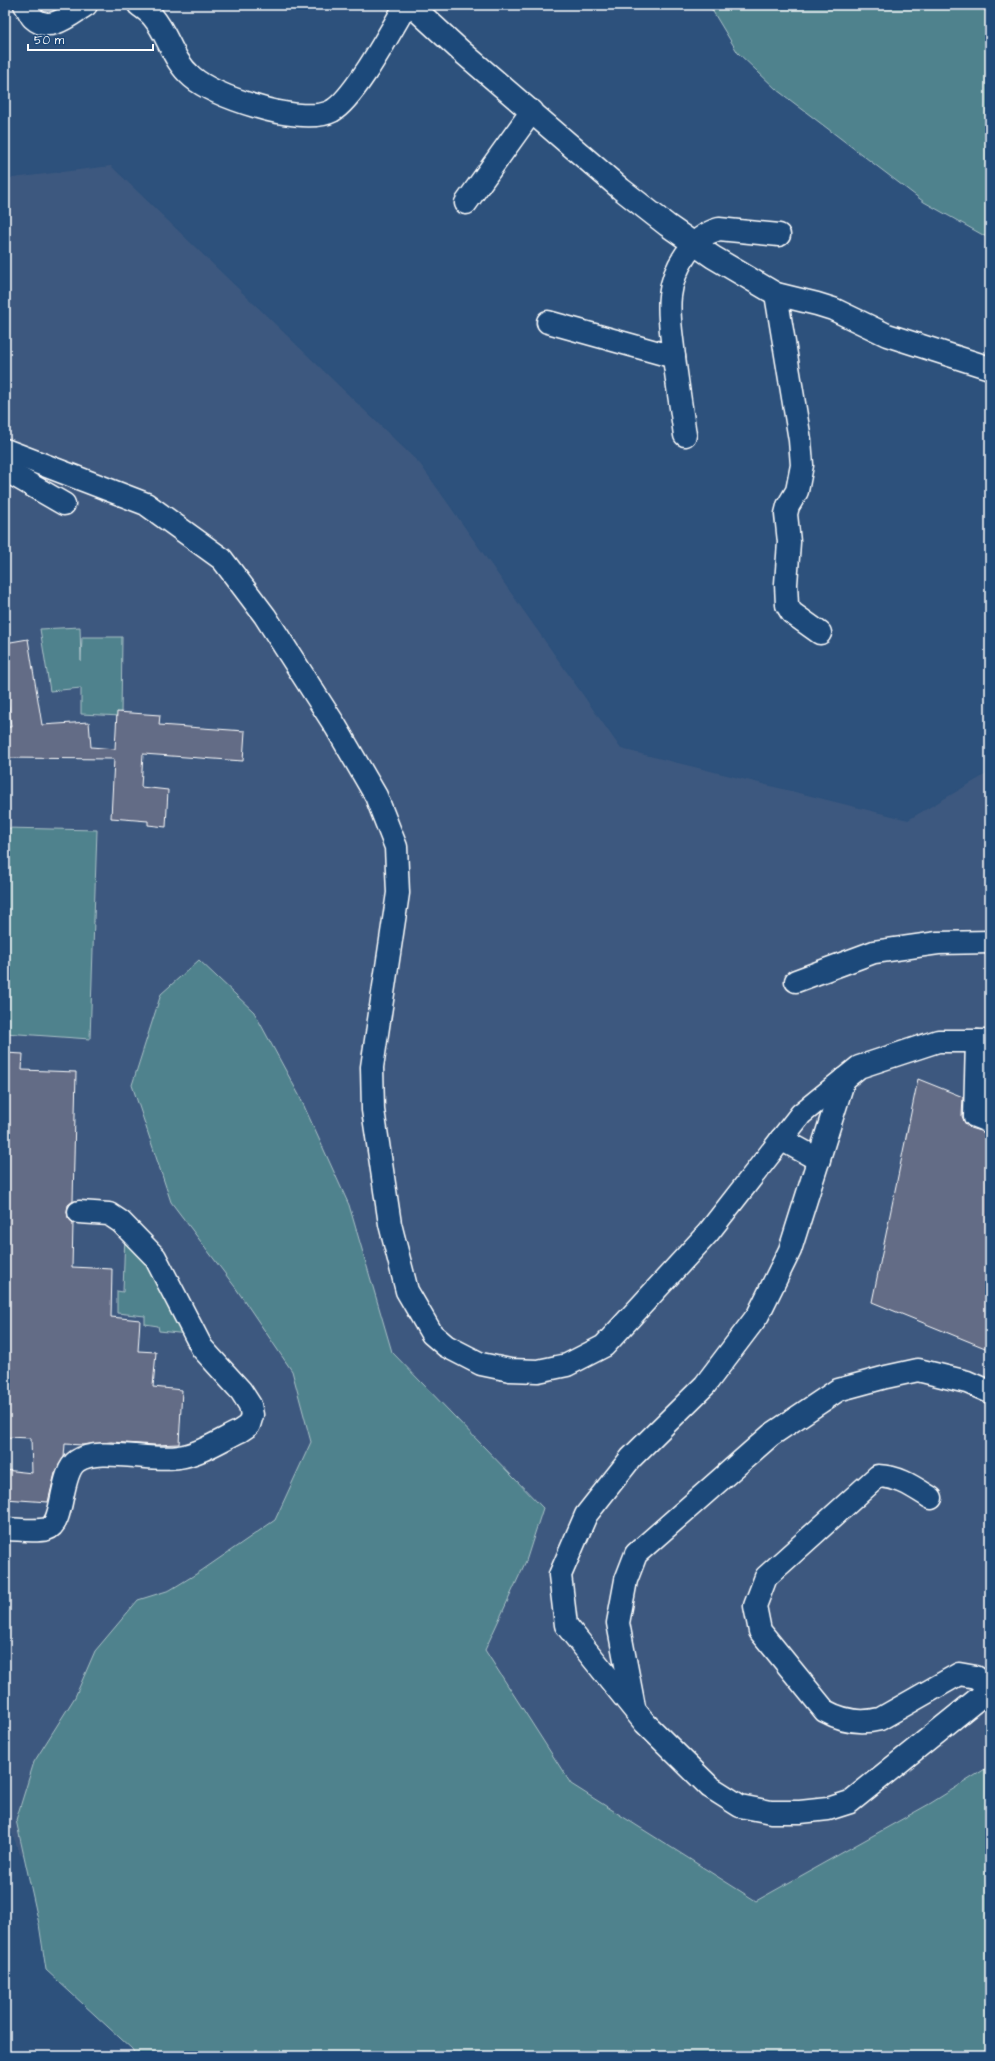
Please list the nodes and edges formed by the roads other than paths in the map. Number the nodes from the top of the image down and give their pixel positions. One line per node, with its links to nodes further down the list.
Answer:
1 (25, 5): 2 (street)
2 (86, 5)
3 (139, 5): 4 (street)
4 (406, 5)
5 (411, 5): 6 (street)
6 (532, 111): 7 (street); 9 (street)
7 (466, 203)
8 (779, 235): 9 (street)
9 (694, 244): 10 (street); 12 (street)
10 (776, 294): 13 (street); 18 (street)
11 (548, 322): 12 (street)
12 (674, 357): 14 (street)
13 (990, 368)
14 (685, 435)
15 (5, 450): 24 (street)
16 (5, 470): 17 (street)
17 (64, 504)
18 (820, 633)
19 (990, 942): 20 (street)
20 (796, 981)
21 (984, 1041): 22 (street); 23 (street)
22 (844, 1079): 24 (street); 25 (street)
23 (990, 1122)
24 (781, 1139): 25 (street)
25 (819, 1160): 31 (street)
26 (79, 1212): 29 (street)
27 (990, 1392): 31 (street)
28 (930, 1498): 30 (street)
29 (5, 1529)
30 (990, 1689): 31 (street)
31 (634, 1710)

